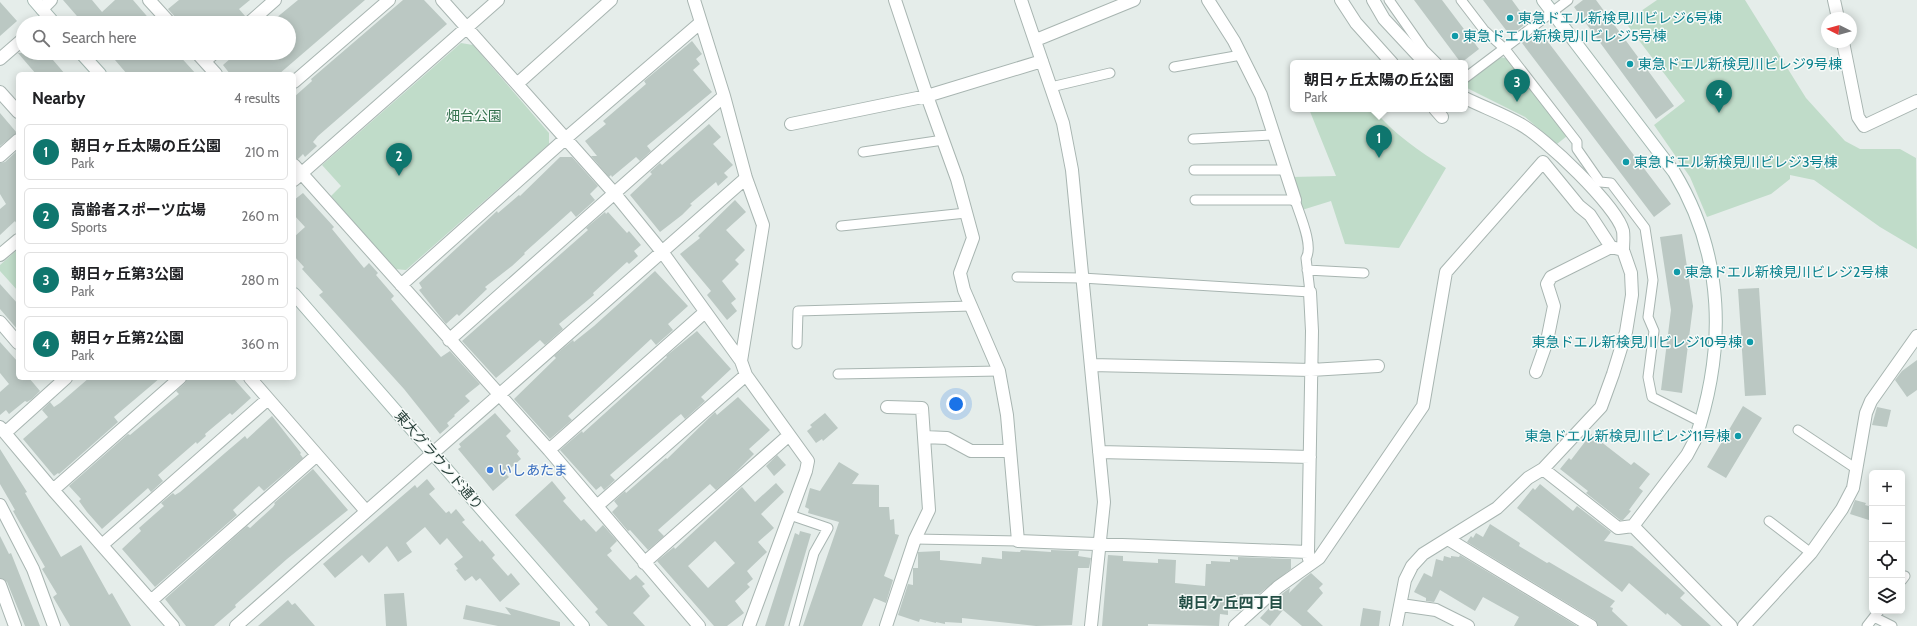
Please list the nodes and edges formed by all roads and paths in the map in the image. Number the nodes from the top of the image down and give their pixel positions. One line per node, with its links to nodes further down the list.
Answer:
1 (51, 0): 22 (street)
2 (275, 0): 24 (street)
3 (389, 0): 44 (street)
4 (442, 0): 26 (street)
5 (498, 0): 26 (street)
6 (611, 0): 45 (street)
7 (694, 0): 25 (street)
8 (895, 0): 49 (street)
9 (1021, 0): 27 (street)
10 (1134, 0): 27 (street)
11 (1208, 0): 31 (street)
12 (1341, 0): 36 (street)
13 (1372, 0): 37 (street)
14 (1389, 0): 38 (lane)
15 (1461, 0): 29 (lane)
16 (1543, 0): 20 (street)
17 (1568, 0): 20 (lane)
18 (1834, 0): 21 (street)
19 (156, 2): 23 (street)
20 (1552, 12): 29 (lane); 103 (street)
21 (1837, 12)
22 (44, 14)
23 (165, 16)
24 (257, 16)
25 (700, 23): 48 (street); 55 (street)
26 (467, 27): 45 (street); 63 (street)
27 (1036, 40): 35 (street)
28 (16, 45): 32 (street)
29 (1505, 48): 43 (lane); 103 (lane)
30 (1844, 48): 51 (street)
31 (1241, 55): 39 (lane); 54 (street)
32 (0, 59)
33 (87, 60): 40 (street)
34 (204, 60): 41 (street)
35 (1042, 60): 46 (street); 49 (street)
36 (1389, 60)
37 (1422, 60)
38 (1434, 60)
39 (1174, 67)
40 (98, 72)
41 (214, 72)
42 (1110, 73): 46 (lane)
43 (1468, 76)
44 (296, 80)
45 (516, 84): 55 (street)
46 (1051, 87): 78 (street)
47 (0, 92): 52 (street)
48 (724, 96): 64 (street); 65 (street)
49 (926, 96): 53 (street); 57 (street)
50 (1468, 99): 72 (street)
51 (1917, 101)
52 (16, 110)
53 (791, 124)
54 (1274, 135): 56 (lane); 62 (street)
55 (565, 139): 65 (street); 79 (street)
56 (1193, 139)
57 (943, 140): 59 (lane); 68 (street)
58 (16, 142): 60 (street)
59 (862, 152)
60 (0, 156)
61 (1194, 170): 62 (lane)
62 (1285, 170): 67 (street)
63 (297, 173): 79 (street)
64 (746, 178): 73 (street); 89 (street)
65 (615, 194): 73 (street); 86 (street)
66 (1195, 200): 67 (lane)
67 (1295, 200): 75 (lane)
68 (966, 213): 69 (lane); 82 (street)
69 (842, 226)
70 (16, 242): 74 (street)
71 (1611, 247): 72 (street); 94 (street); 129 (street)
72 (1623, 250): 115 (street)
73 (663, 253): 83 (street); 100 (street)
74 (0, 255)
75 (1307, 270): 76 (lane); 80 (lane)
76 (1364, 273)
77 (1017, 277): 78 (lane)
78 (1082, 278): 80 (lane); 90 (street)
79 (401, 285): 86 (street)
80 (1310, 292): 92 (street)
81 (296, 296): 111 (street, 東大グラウンド通り)
82 (971, 306): 88 (lane); 93 (street)
83 (705, 312): 89 (street); 108 (street)
84 (0, 322): 87 (street)
85 (1917, 336): 114 (street)
86 (449, 340): 100 (street)
87 (16, 341)
88 (797, 344)
89 (741, 361): 96 (street)
90 (1091, 364): 92 (street); 110 (street)
91 (1378, 366): 92 (street)
92 (1311, 370): 113 (street)
93 (999, 371): 95 (lane); 109 (street)
94 (1536, 372)
95 (838, 374)
96 (746, 375): 106 (street); 118 (street)
97 (178, 380): 116 (street)
98 (252, 380): 101 (street)
99 (52, 383): 104 (street)
100 (499, 396): 108 (street); 111 (street)
101 (268, 399): 112 (street); 127 (street)
102 (887, 407): 107 (street)
103 (1701, 422): 122 (street)
104 (3, 430): 116 (street)
105 (1798, 430): 114 (lane)
106 (788, 436): 120 (street); 130 (street)
107 (924, 437): 109 (street); 123 (street)
108 (548, 450): 118 (street)
109 (1010, 451): 125 (street)
110 (1099, 452): 113 (street); 126 (street)
111 (433, 453): 119 (street); 139 (street, 東大グラウンド通り)
112 (317, 455): 119 (street); 132 (street)
113 (1310, 457): 129 (street)
114 (1855, 468): 128 (street)
115 (1543, 469): 122 (street); 124 (street)
116 (53, 490): 127 (street)
117 (0, 505): 136 (street)
118 (597, 506): 130 (street)
119 (366, 511): 138 (street)
120 (790, 515): 141 (street); 142 (lane)
121 (1769, 521): 128 (lane)
122 (1633, 526): 149 (street)
123 (915, 539): 125 (lane); 143 (street)
124 (1448, 539): 133 (street); 148 (street)
125 (1018, 541): 126 (street)
126 (1100, 543): 129 (street); 144 (street)
127 (102, 545): 132 (street)
128 (1811, 553): 150 (street)
129 (1309, 558): 145 (street)
130 (644, 563): 140 (street)
131 (0, 585): 135 (street)
132 (152, 600): 137 (street)
133 (1401, 605): 146 (street); 147 (street)
134 (1877, 614): 151 (lane); 152 (lane)
135 (15, 626)
136 (54, 626)
137 (173, 626)
138 (236, 626)
139 (583, 626)
140 (699, 626)
141 (749, 626)
142 (794, 626)
143 (887, 626)
144 (1091, 626)
145 (1235, 626)
146 (1396, 626)
147 (1468, 626)
148 (1591, 626)
149 (1731, 626)
150 (1744, 626)
151 (1867, 626)
152 (1892, 626)

